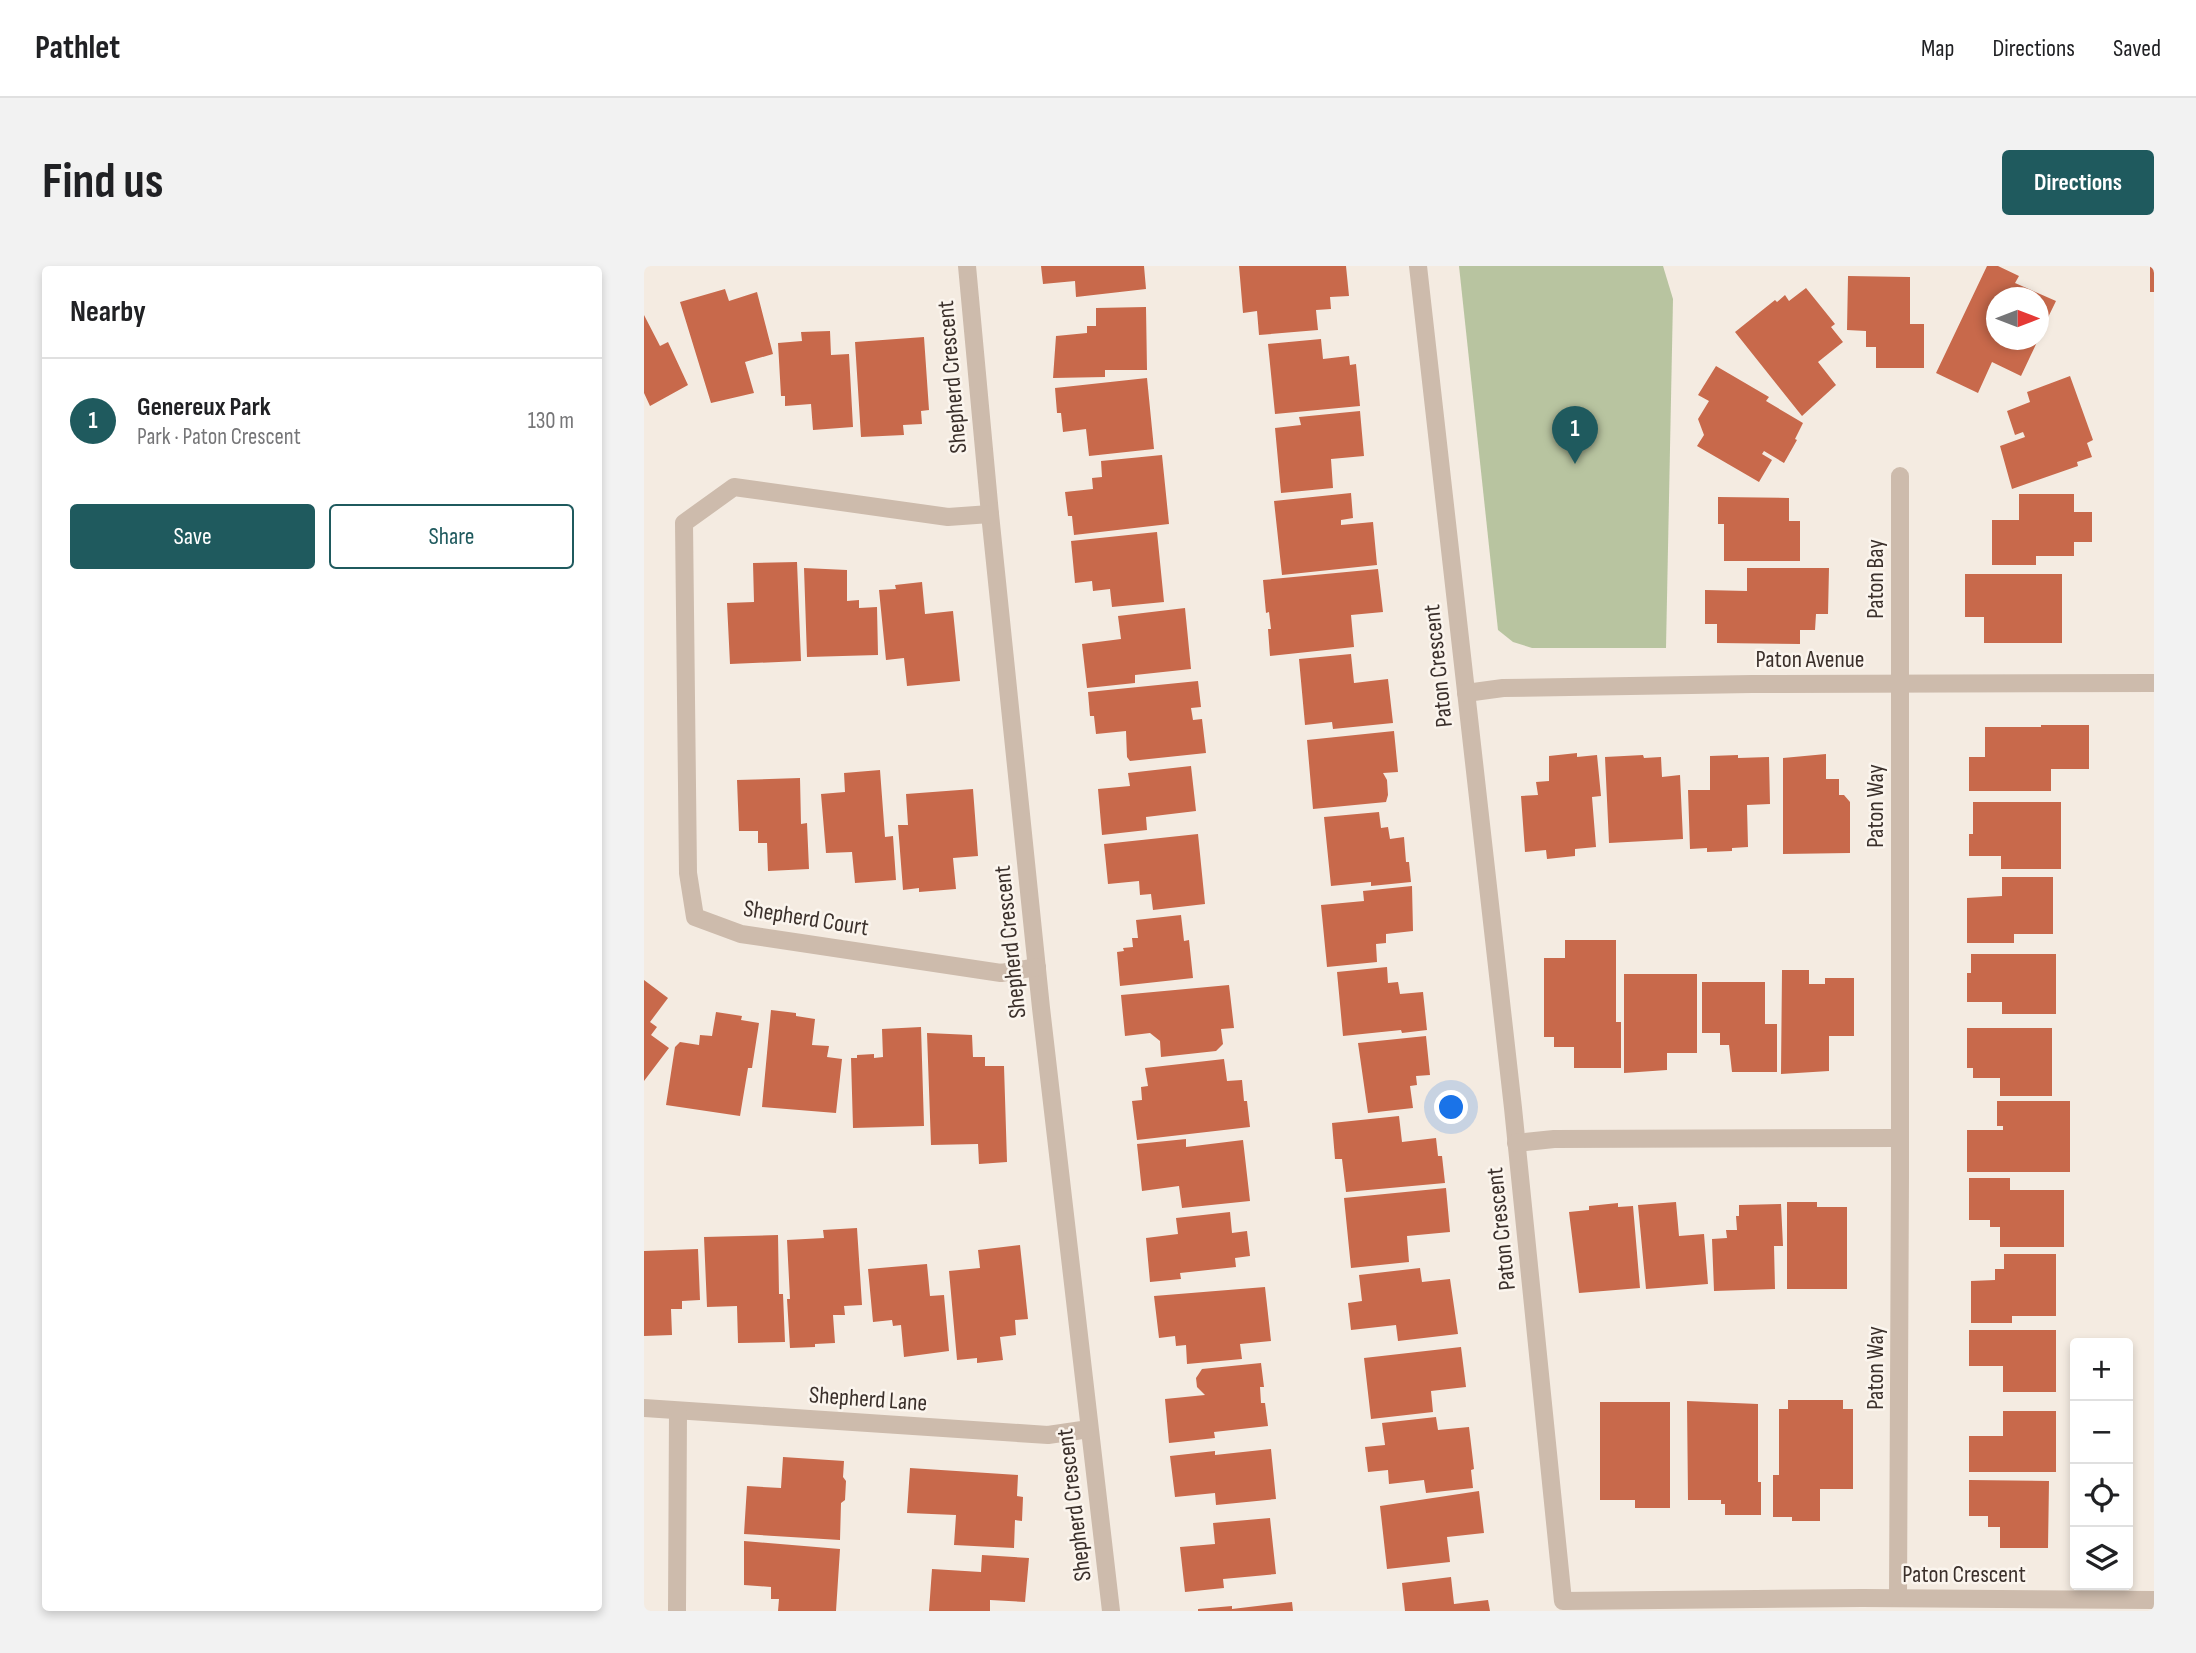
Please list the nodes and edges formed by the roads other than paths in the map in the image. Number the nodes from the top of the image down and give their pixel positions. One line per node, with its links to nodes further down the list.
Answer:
1 (967, 266): 4 (street, Shepherd Crescent)
2 (1418, 266): 7 (street, Paton Crescent)
3 (1900, 475): 5 (street, Paton Bay)
4 (990, 514): 8 (street, Shepherd Crescent); 8 (street, Shepherd Court)
5 (1900, 683): 6 (street, Paton Avenue); 7 (street, Paton Avenue); 9 (street, Paton Way)
6 (2154, 683)
7 (1466, 693): 10 (street, Paton Crescent)
8 (1037, 967): 13 (street, Shepherd Crescent)
9 (1900, 1138): 10 (street); 14 (street, Paton Way)
10 (1516, 1143): 16 (street, Paton Crescent)
11 (644, 1408): 12 (street, Shepherd Lane)
12 (678, 1411): 13 (street, Shepherd Lane); 17 (street)
13 (1089, 1429): 18 (street, Shepherd Crescent)
14 (1898, 1598): 15 (street, Paton Crescent); 16 (street, Paton Crescent)
15 (2154, 1600)
16 (1563, 1606)
17 (677, 1611)
18 (1111, 1611)

